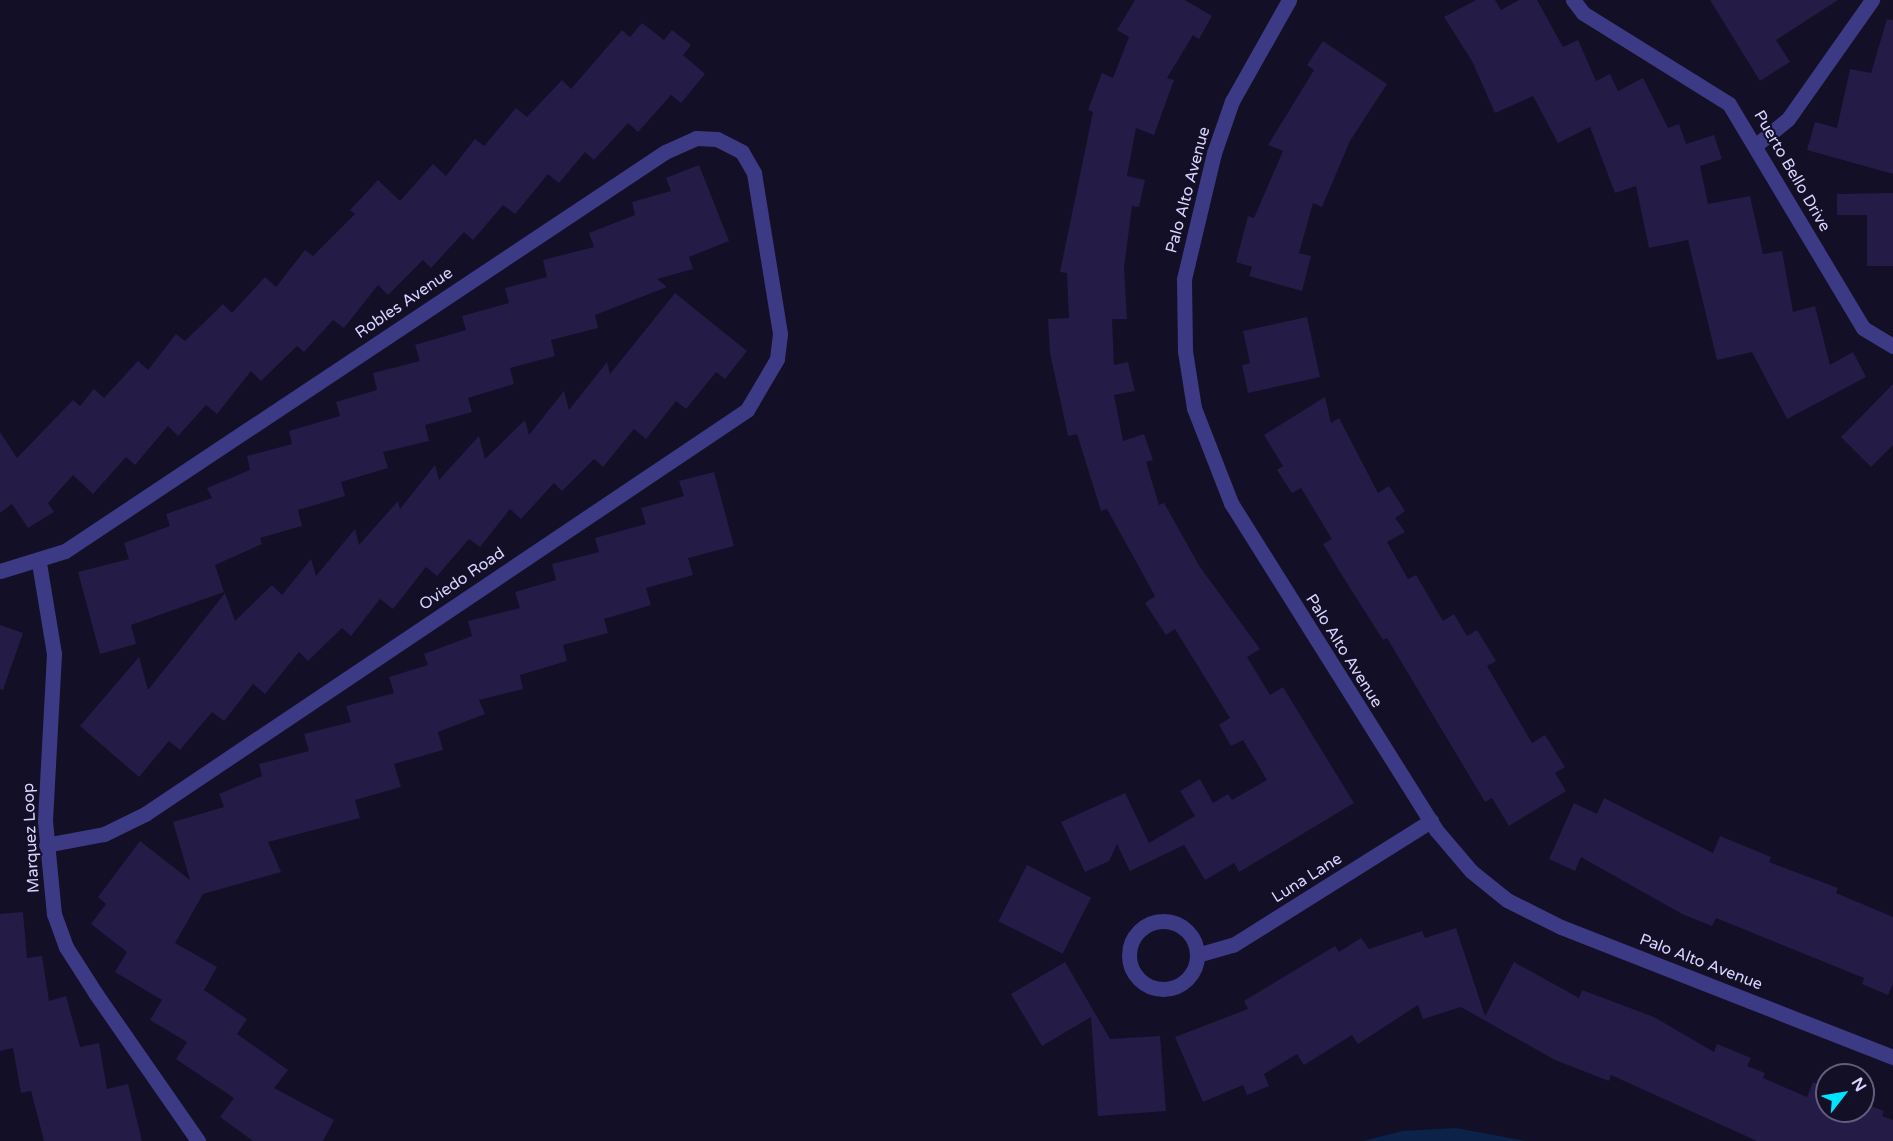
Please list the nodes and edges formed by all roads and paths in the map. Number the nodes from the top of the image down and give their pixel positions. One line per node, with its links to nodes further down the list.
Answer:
1 (1289, 0): 9 (street, Palo Alto Avenue)
2 (1573, 0): 4 (street, Puerto Bello Drive)
3 (1872, 0): 4 (street)
4 (1756, 145): 6 (street, Puerto Bello Drive)
5 (766, 252): 7 (street, Robles Avenue); 10 (street, Oviedo Road)
6 (1893, 346)
7 (39, 563): 8 (street, Robles Avenue); 10 (street, Marquez Loop)
8 (0, 571)
9 (1431, 821): 11 (street, Luna Lane); 12 (street, Palo Alto Avenue)
10 (46, 845): 13 (street, Marquez Loop)
11 (1197, 955): 11 (street)
12 (1893, 1057)
13 (198, 1141)

